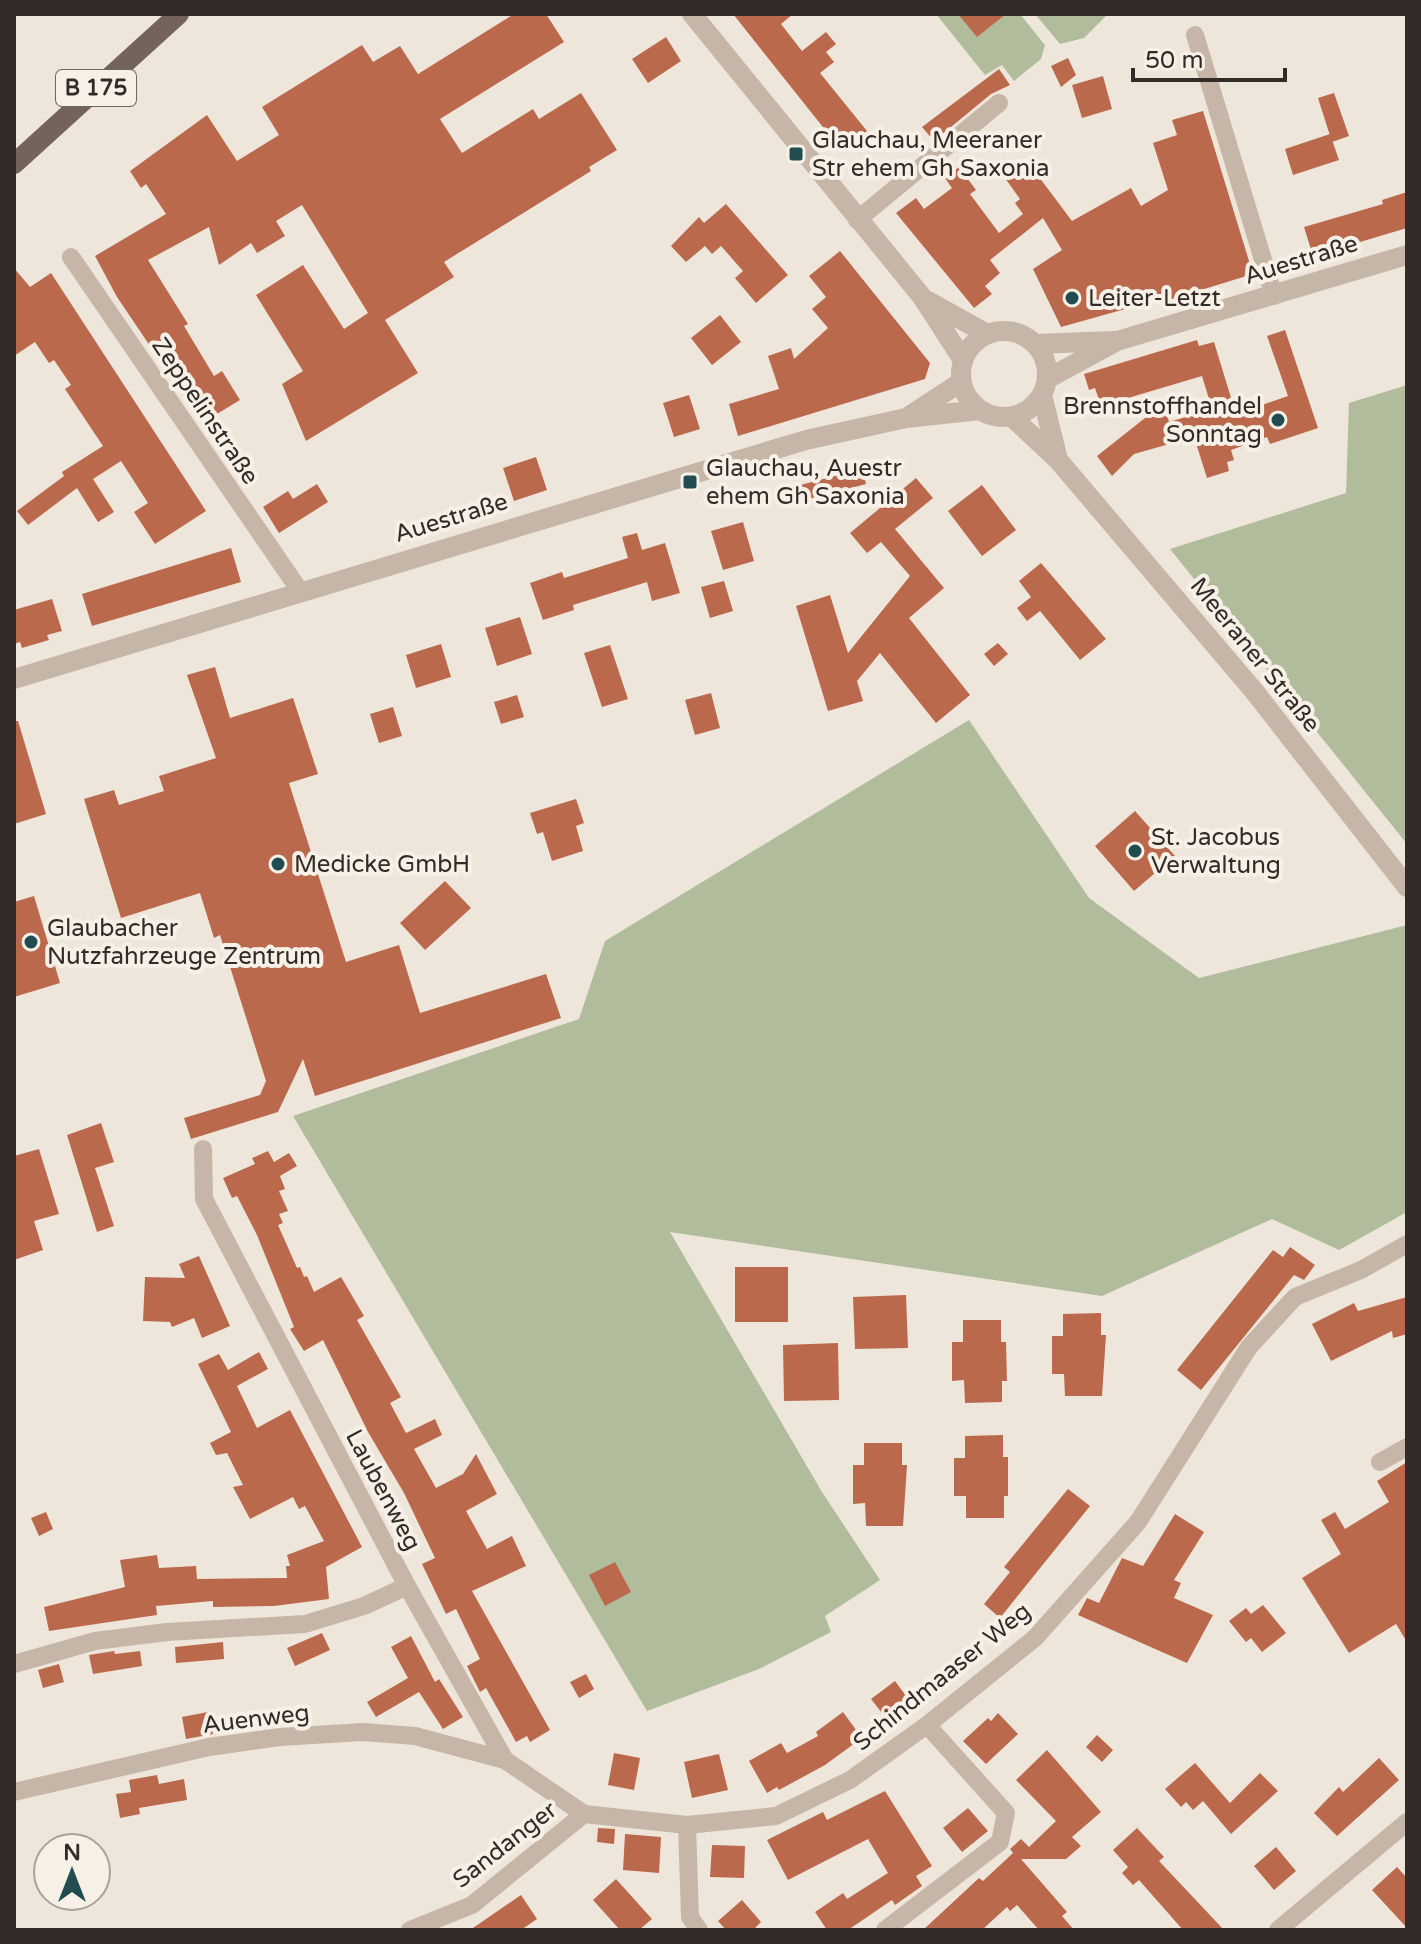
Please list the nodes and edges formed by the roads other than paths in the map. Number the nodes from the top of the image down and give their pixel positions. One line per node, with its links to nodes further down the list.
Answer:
1 (179, 14): 5 (main road, B 175)
2 (692, 14): 6 (street)
3 (1195, 35): 9 (street)
4 (999, 103): 6 (street)
5 (14, 164)
6 (857, 220): 10 (street)
7 (1407, 255): 9 (street, Auestraße)
8 (71, 257): 21 (street, Zeppelinstraße)
9 (1274, 296): 12 (street, Auestraße)
10 (923, 298): 11 (street); 14 (street)
11 (987, 334): 13 (street); 14 (street)
12 (1117, 341): 13 (street, Auestraße); 16 (street, Auestraße)
13 (1035, 344): 16 (street)
14 (963, 360): 15 (street)
15 (961, 382): 17 (street); 19 (street, Auestraße)
16 (1045, 387): 18 (street); 20 (street, Meeraner Straße)
17 (980, 410): 18 (street); 19 (street, Auestraße)
18 (1012, 417): 20 (street, Meeraner Straße)
19 (906, 418): 21 (street, Auestraße)
20 (1058, 460): 23 (street, Meeraner Straße)
21 (300, 591): 22 (street, Auestraße)
22 (14, 679)
23 (1407, 887)
24 (203, 1149): 28 (street, Laubenweg)
25 (1407, 1244): 30 (street, Schindmaaser Weg)
26 (1407, 1447): 27 (street)
27 (1380, 1462)
28 (407, 1586): 29 (street); 31 (street, Laubenweg)
29 (14, 1664)
30 (927, 1725): 35 (street, Schindmaaser Weg); 39 (street)
31 (505, 1760): 32 (street, Auenweg); 33 (street, Laubenweg)
32 (14, 1792)
33 (584, 1814): 35 (street, Schindmaaser Weg); 36 (street, Sandanger)
34 (1407, 1822): 40 (street)
35 (687, 1825): 38 (street)
36 (441, 1925): 37 (street, Sandanger)
37 (410, 1930)
38 (699, 1930)
39 (885, 1930)
40 (1278, 1930)

